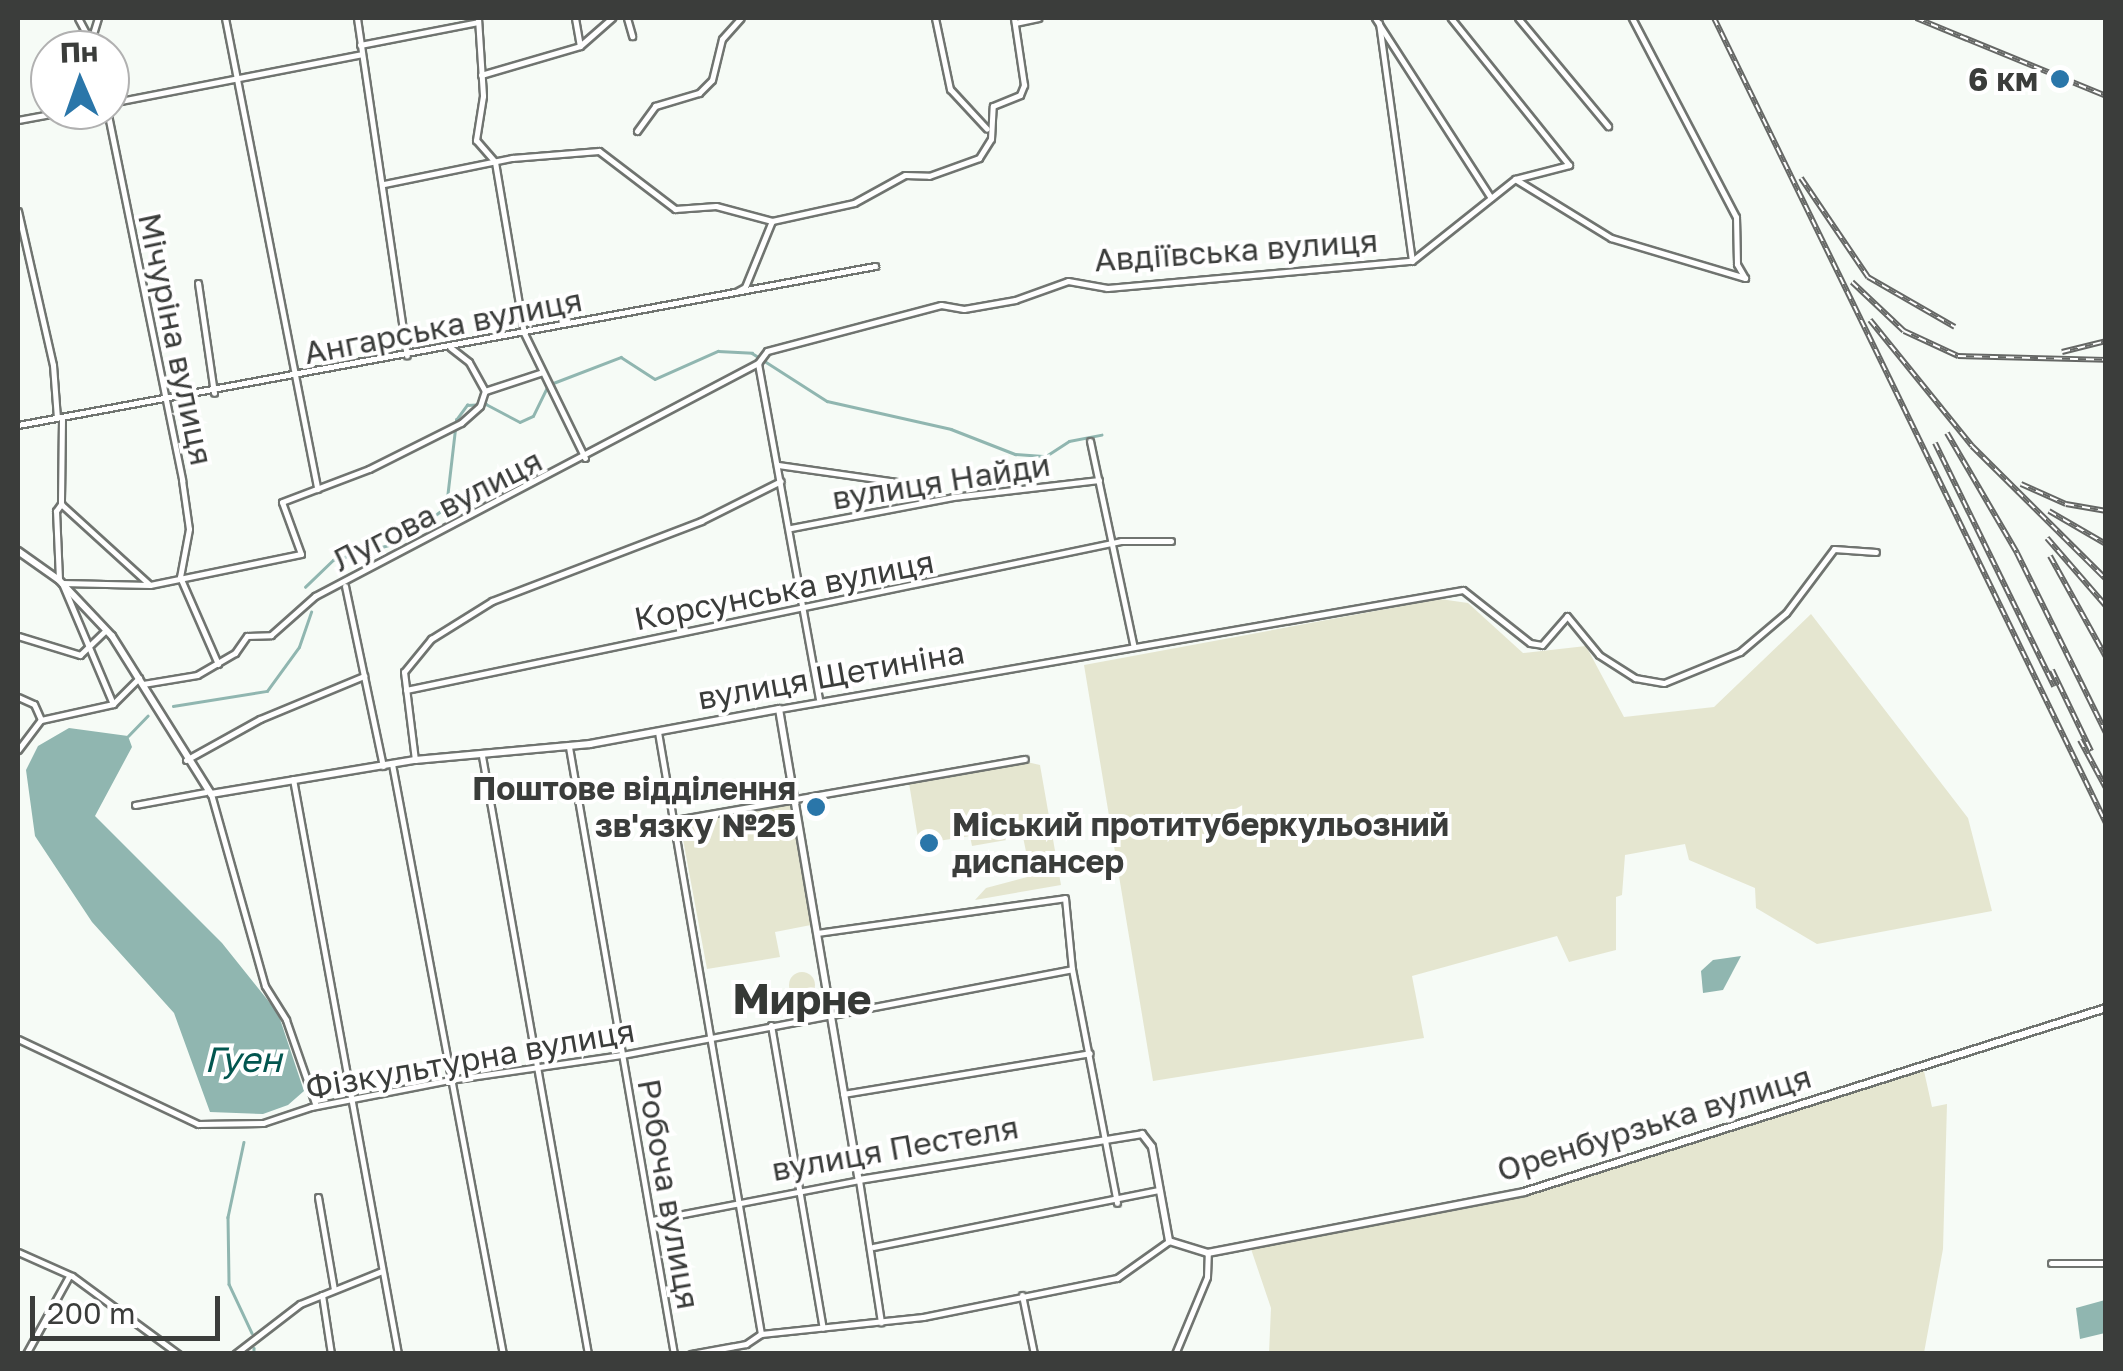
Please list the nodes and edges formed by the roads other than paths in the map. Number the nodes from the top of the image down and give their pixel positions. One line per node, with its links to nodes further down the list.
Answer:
1 (225, 18): 21 (street)
2 (357, 18): 17 (street)
3 (575, 18): 18 (street)
4 (612, 18): 18 (street)
5 (627, 18): 16 (street)
6 (741, 18): 25 (street)
7 (935, 18): 26 (street)
8 (1038, 18): 14 (street)
9 (1387, 18): 15 (street)
10 (1451, 18): 28 (street, Авдіївська вулиця)
11 (1518, 18): 23 (street)
12 (1632, 18): 28 (street)
13 (478, 20): 17 (street); 20 (street)
14 (1014, 20): 26 (street)
15 (1377, 20): 30 (street); 33 (street)
16 (632, 36)
17 (360, 46): 19 (street)
18 (580, 46): 20 (street)
19 (362, 54): 21 (street); 29 (street)
20 (482, 75): 27 (street)
21 (237, 76): 22 (street); 42 (street)
22 (130, 99)
23 (1608, 126)
24 (111, 130): 45 (street, Мічуріна вулиця)
25 (638, 131)
26 (989, 131): 32 (street)
27 (495, 162): 29 (street); 32 (street); 37 (street)
28 (1515, 179): 30 (street, Авдіївська вулиця)
29 (384, 184): 39 (street)
30 (1491, 198): 33 (street, Авдіївська вулиця)
31 (18, 211): 46 (street)
32 (772, 221): 36 (street)
33 (1412, 261): 40 (street, Авдіївська вулиця)
34 (875, 266): 36 (street, Ангарська вулиця)
35 (198, 283): 43 (street)
36 (730, 296): 37 (street, Ангарська вулиця)
37 (524, 332): 38 (street, Ангарська вулиця); 41 (street)
38 (450, 347): 39 (street, Ангарська вулиця); 44 (street)
39 (408, 356): 42 (street, Ангарська вулиця)
40 (758, 363): 49 (street, Лугова вулиця); 50 (street)
41 (540, 373): 44 (street); 49 (street)
42 (297, 377): 43 (street, Ангарська вулиця); 53 (street)
43 (214, 393): 45 (street, Ангарська вулиця)
44 (484, 394): 53 (street)
45 (166, 402): 46 (street, Ангарська вулиця); 61 (street, Мічуріна вулиця)
46 (60, 418): 47 (street, Ангарська вулиця); 55 (street)
47 (18, 425)
48 (1090, 441): 51 (street)
49 (585, 458): 64 (street, Лугова вулиця)
50 (778, 465): 52 (street); 54 (street)
51 (1099, 480): 54 (street, вулиця Найди); 58 (street)
52 (781, 481): 56 (street); 73 (street)
53 (317, 489): 61 (street)
54 (927, 502): 56 (street, вулиця Найди)
55 (61, 504): 62 (street); 63 (street)
56 (791, 528): 65 (street)
57 (1171, 541): 58 (street, Корсунська вулиця)
58 (1114, 546): 65 (street, Корсунська вулиця); 68 (street)
59 (18, 551): 62 (street)
60 (1876, 552): 68 (street, вулиця Щетиніна)
61 (180, 576): 63 (street); 70 (street)
62 (61, 582): 63 (street); 66 (street); 69 (street)
63 (150, 584)
64 (345, 586): 70 (street, Лугова вулиця); 71 (street)
65 (805, 605): 73 (street, Корсунська вулиця); 75 (street)
66 (106, 630): 69 (street); 72 (street)
67 (18, 636): 69 (street)
68 (1132, 644): 75 (street, вулиця Щетиніна)
69 (88, 649): 76 (street)
70 (218, 664): 72 (street, Лугова вулиця)
71 (364, 676): 83 (street); 86 (street)
72 (141, 681): 76 (street); 83 (street)
73 (406, 690): 84 (street)
74 (18, 697): 78 (street)
75 (819, 698): 77 (street, вулиця Щетиніна)
76 (113, 704): 78 (street)
77 (779, 709): 79 (street, вулиця Щетиніна); 89 (street)
78 (41, 720): 81 (street)
79 (658, 732): 80 (street, вулиця Щетиніна); 91 (street)
80 (569, 746): 82 (street, вулиця Щетиніна); 100 (street, Робоча вулиця)
81 (18, 750)
82 (482, 756): 84 (street, вулиця Щетиніна); 101 (street)
83 (186, 760): 88 (street)
84 (415, 760): 86 (street, вулиця Щетиніна)
85 (1025, 760): 89 (street)
86 (387, 765): 87 (street, вулиця Щетиніна); 102 (street)
87 (293, 779): 88 (street, вулиця Щетиніна); 104 (street)
88 (209, 793): 90 (street); 105 (street)
89 (792, 799): 91 (street); 92 (street)
90 (135, 805)
91 (675, 820): 97 (street)
92 (816, 933): 93 (street); 95 (street)
93 (1072, 969): 95 (street, Фізкультурна вулиця); 99 (street)
94 (2106, 1008): 117 (street, Оренбурзька вулиця)
95 (827, 1015): 96 (street, Фізкультурна вулиця); 103 (street)
96 (771, 1024): 97 (street, Фізкультурна вулиця); 108 (street)
97 (712, 1038): 100 (street, Фізкультурна вулиця); 112 (street)
98 (18, 1039): 105 (street, Фізкультурна вулиця)
99 (1090, 1053): 103 (street); 106 (street)
100 (622, 1055): 101 (street, Фізкультурна вулиця); 113 (street, Робоча вулиця)
101 (537, 1066): 102 (street, Фізкультурна вулиця); 135 (street)
102 (450, 1080): 104 (street, Фізкультурна вулиця); 134 (street)
103 (843, 1094): 107 (street)
104 (353, 1100): 105 (street, Фізкультурна вулиця); 120 (street)
105 (316, 1106)
106 (1105, 1136): 107 (street, вулиця Пестеля); 109 (street, вулиця Пестеля); 111 (street)
107 (859, 1180): 108 (street, вулиця Пестеля); 115 (street)
108 (798, 1190): 112 (street, вулиця Пестеля); 126 (street)
109 (1157, 1190): 111 (street); 114 (street)
110 (318, 1197): 122 (street)
111 (1117, 1203): 115 (street)
112 (739, 1204): 113 (street, вулиця Пестеля); 127 (street)
113 (652, 1220): 136 (street, Робоча вулиця)
114 (1169, 1241): 117 (street); 124 (street)
115 (873, 1247): 125 (street)
116 (18, 1252): 121 (street)
117 (1208, 1253): 140 (street)
118 (2051, 1263): 119 (street)
119 (2106, 1263)
120 (382, 1271): 122 (street); 133 (street)
121 (69, 1276): 129 (street); 130 (street)
122 (334, 1290): 123 (street)
123 (322, 1295): 131 (street); 132 (street)
124 (1022, 1295): 125 (street); 139 (street)
125 (881, 1322): 126 (street)
126 (823, 1328): 127 (street)
127 (761, 1334): 128 (street)
128 (746, 1344): 137 (street); 138 (street)
129 (26, 1354)
130 (178, 1354)
131 (235, 1354)
132 (332, 1354)
133 (398, 1354)
134 (503, 1354)
135 (588, 1354)
136 (674, 1354)
137 (690, 1354)
138 (748, 1354)
139 (1034, 1354)
140 (1176, 1354)

